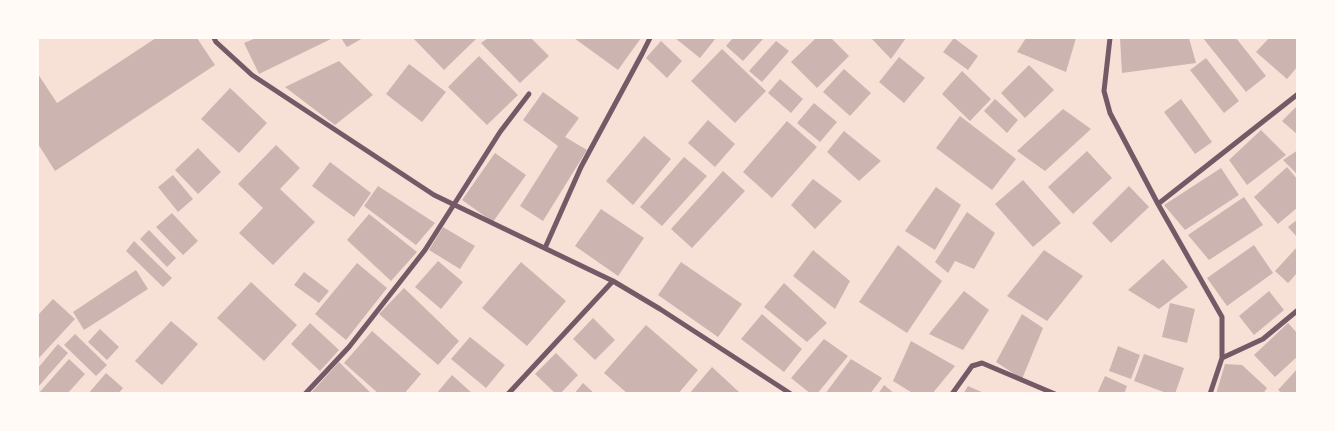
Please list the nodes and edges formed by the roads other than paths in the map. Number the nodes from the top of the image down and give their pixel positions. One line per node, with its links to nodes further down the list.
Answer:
1 (214, 38): 6 (street)
2 (650, 38): 8 (street)
3 (1110, 38): 7 (street)
4 (529, 94): 6 (street)
5 (1298, 94): 7 (street)
6 (454, 204): 8 (street); 12 (street)
7 (1158, 204): 11 (street)
8 (545, 248): 9 (street)
9 (613, 281): 13 (street); 14 (street)
10 (1298, 310): 11 (street)
11 (1222, 358): 17 (street)
12 (305, 394)
13 (508, 394)
14 (791, 394)
15 (952, 394): 16 (street)
16 (1055, 394)
17 (1210, 394)

